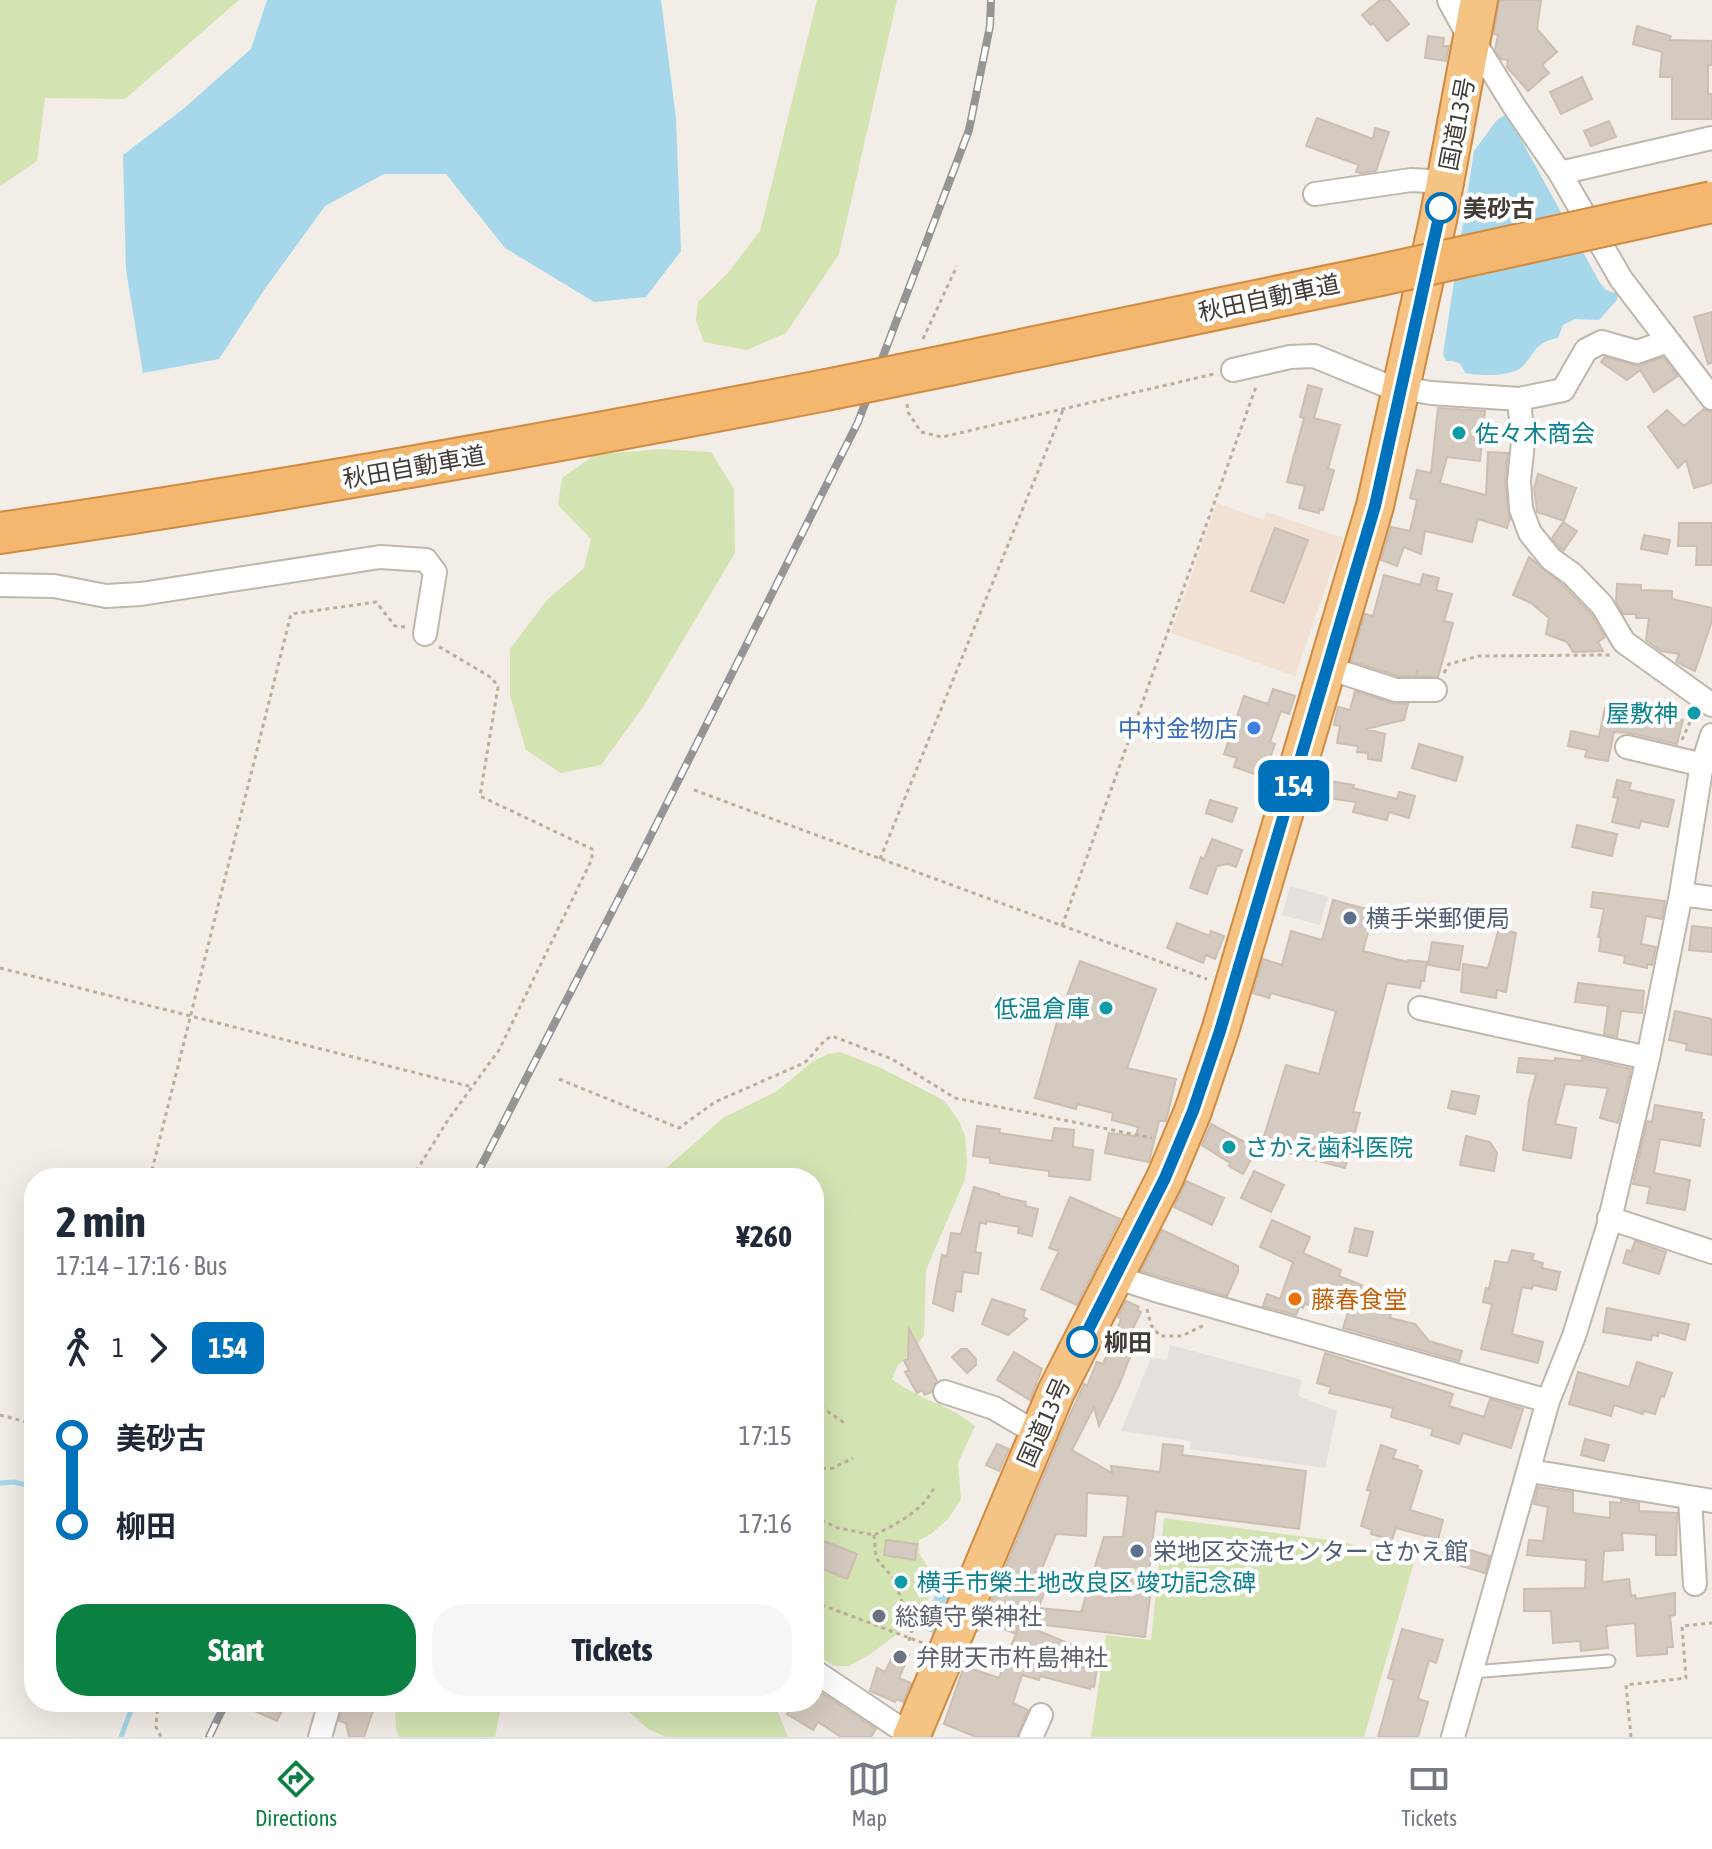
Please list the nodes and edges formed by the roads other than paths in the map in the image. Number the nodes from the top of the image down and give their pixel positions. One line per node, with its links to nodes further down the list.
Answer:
1 (1451, 0): 3 (street)
2 (1479, 0): 3 (highway, 国道13号)
3 (1473, 40): 5 (street); 6 (highway, 国道13号)
4 (1712, 138): 5 (street)
5 (1560, 173): 9 (street)
6 (1446, 182): 7 (street); 11 (highway, 国道13号)
7 (1315, 194)
8 (1712, 202): 12 (highway, 秋田自動車道, bridge)
9 (1668, 341): 13 (street); 14 (street)
10 (1233, 370): 11 (street)
11 (1402, 389): 14 (street); 19 (highway, 国道13号)
12 (826, 390): 15 (highway, 秋田自動車道); 16 (highway, 秋田自動車道)
13 (1712, 398)
14 (1519, 399): 21 (street)
15 (0, 507)
16 (0, 533)
17 (0, 585): 18 (street)
18 (425, 634)
19 (1328, 668): 20 (street); 31 (highway, 国道13号)
20 (1435, 690)
21 (1712, 705)
22 (1712, 735): 24 (street)
23 (1627, 747): 24 (street)
24 (1703, 765): 25 (street)
25 (1681, 894): 26 (street); 28 (street)
26 (1712, 898)
27 (1420, 1008): 28 (street)
28 (1648, 1058): 29 (street)
29 (1609, 1218): 30 (street); 33 (street)
30 (1712, 1252)
31 (1129, 1281): 33 (street); 34 (highway, 国道13号)
32 (945, 1392): 34 (street)
33 (1548, 1401): 35 (street)
34 (1038, 1434): 44 (highway, 国道13号)
35 (1530, 1471): 36 (street); 39 (street)
36 (1701, 1499): 37 (street)
37 (1695, 1584)
38 (1609, 1661): 39 (lane)
39 (1471, 1672): 46 (street)
40 (824, 1678): 44 (street)
41 (1041, 1715): 45 (street)
42 (329, 1724): 43 (street)
43 (299, 1737)
44 (912, 1737)
45 (1031, 1737)
46 (1453, 1737)

